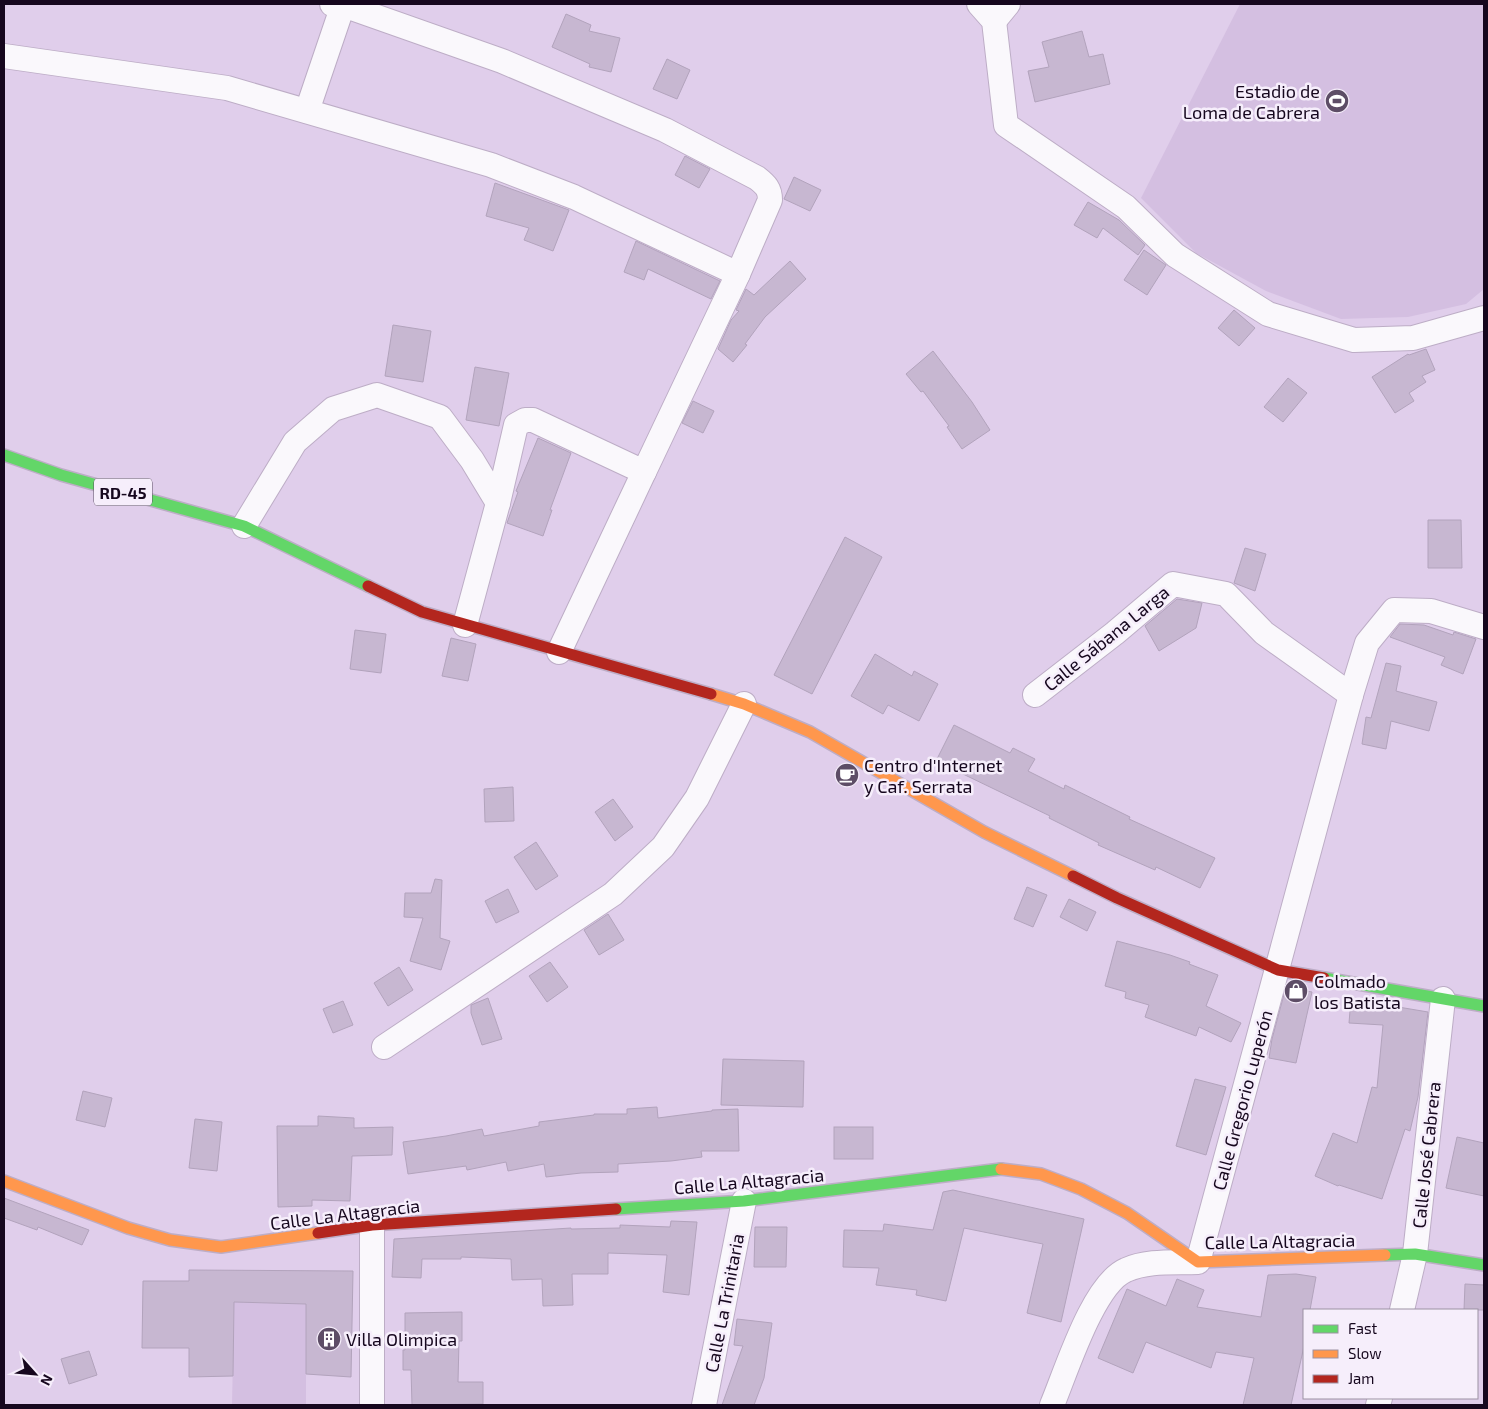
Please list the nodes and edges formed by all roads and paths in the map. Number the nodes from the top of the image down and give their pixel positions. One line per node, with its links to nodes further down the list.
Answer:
1 (338, 5): 4 (street); 5 (street)
2 (994, 10): 6 (street)
3 (4, 56): 4 (street)
4 (307, 112): 5 (street)
5 (738, 274): 8 (street)
6 (1484, 318)
7 (4, 455): 10 (main road, RD-45)
8 (644, 472): 9 (street); 13 (street)
9 (498, 503): 10 (street); 11 (street)
10 (244, 526): 11 (main road, RD-45)
11 (465, 625): 13 (main road, RD-45)
12 (1484, 627): 15 (street, Calle Gregorio Luperón)
13 (558, 652): 16 (main road, RD-45)
14 (1035, 695): 15 (street, Calle Sábana Larga)
15 (1351, 695): 17 (street, Calle Gregorio Luperón)
16 (744, 704): 17 (main road, RD-45); 20 (street)
17 (1278, 970): 18 (main road, RD-45); 25 (street, Calle Gregorio Luperón)
18 (1442, 999): 19 (main road, RD-45); 24 (street, Calle José Cabrera)
19 (1484, 1006)
20 (384, 1047)
21 (4, 1182): 23 (main road, Calle La Altagracia)
22 (744, 1201): 23 (main road, Calle La Altagracia); 25 (main road, Calle La Altagracia); 29 (street, Calle La Trinitaria)
23 (372, 1225): 28 (street)
24 (1415, 1254): 25 (main road, Calle La Altagracia); 26 (main road, Calle La Altagracia); 27 (street, Calle José Cabrera)
25 (1198, 1262): 30 (street)
26 (1484, 1265)
27 (1402, 1309)
28 (372, 1405)
29 (704, 1405)
30 (1052, 1405)

